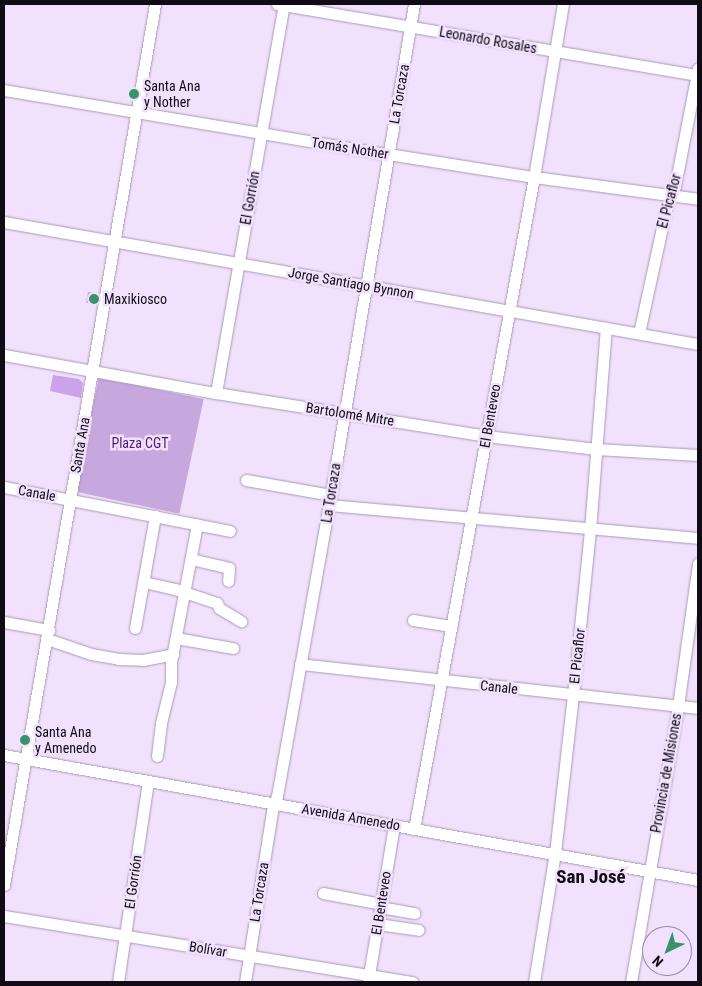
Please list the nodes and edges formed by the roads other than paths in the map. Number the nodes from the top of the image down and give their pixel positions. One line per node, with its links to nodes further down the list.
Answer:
1 (155, 4): 9 (street, Santa Ana)
2 (282, 4): 5 (street, Leonardo Rosales); 10 (street, El Gorrión)
3 (414, 4): 5 (street, La Torcaza)
4 (563, 4): 6 (street, El Benteveo)
5 (410, 26): 6 (street, Leonardo Rosales); 11 (street, La Torcaza)
6 (555, 51): 7 (street, Leonardo Rosales); 12 (street, El Benteveo)
7 (698, 72): 13 (street, El Picaflor)
8 (4, 90): 9 (street, Tomás Nother)
9 (137, 113): 10 (street, Tomás Nother); 16 (street, Santa Ana)
10 (262, 134): 11 (street, Tomás Nother); 17 (street, El Gorrión)
11 (388, 154): 12 (street, Tomás Nother); 18 (street, La Torcaza)
12 (534, 177): 13 (street, Tomás Nother); 19 (street, El Benteveo)
13 (671, 195): 14 (street, Tomás Nother); 21 (street, El Picaflor)
14 (698, 199)
15 (4, 222): 16 (street, Jorge Santiago Bynnon)
16 (115, 242): 17 (street, Jorge Santiago Bynnon); 24 (street, Santa Ana)
17 (238, 263): 18 (street, Jorge Santiago Bynnon); 25 (street, El Gorrión)
18 (367, 286): 19 (street, Jorge Santiago Bynnon); 26 (street, La Torcaza)
19 (509, 310): 20 (street, Jorge Santiago Bynnon); 27 (street, El Benteveo)
20 (606, 328): 21 (street, Jorge Santiago Bynnon); 28 (street, El Picaflor)
21 (639, 333): 22 (street, Jorge Santiago Bynnon)
22 (698, 344)
23 (4, 355): 24 (street, Bartolomé Mitre)
24 (93, 371): 25 (street, Bartolomé Mitre); 32 (street, Santa Ana)
25 (216, 393): 26 (street, Bartolomé Mitre)
26 (344, 413): 27 (street, Bartolomé Mitre); 33 (street, La Torcaza)
27 (486, 436): 28 (street, Bartolomé Mitre); 35 (street, El Benteveo)
28 (596, 450): 29 (street, Bartolomé Mitre); 37 (street, El Picaflor)
29 (698, 455)
30 (246, 480): 33 (street)
31 (4, 487): 32 (street, Canale)
32 (71, 498): 34 (street, Canale); 50 (street, Santa Ana)
33 (330, 500): 35 (street); 54 (street, La Torcaza)
34 (155, 516): 36 (street, Canale); 43 (street)
35 (471, 519): 37 (street); 48 (street, El Benteveo)
36 (197, 524): 38 (street, Canale); 40 (street)
37 (590, 530): 39 (street); 56 (street, El Picaflor)
38 (230, 531)
39 (698, 538)
40 (190, 559): 42 (street); 44 (street)
41 (698, 563): 57 (street, Provincia de Misiones)
42 (228, 581)
43 (144, 582): 44 (street); 49 (street)
44 (184, 592): 46 (street); 51 (street)
45 (413, 620): 48 (street)
46 (240, 621)
47 (4, 622): 50 (street)
48 (452, 626): 55 (street, El Benteveo)
49 (135, 628)
50 (48, 635): 53 (street); 61 (street, Santa Ana)
51 (176, 638): 52 (street); 53 (street)
52 (233, 648)
53 (173, 654): 60 (street)
54 (300, 664): 55 (street, Canale); 63 (street, La Torcaza)
55 (442, 681): 56 (street, Canale); 65 (street, El Benteveo)
56 (573, 695): 57 (street, Canale); 67 (street, El Picaflor)
57 (678, 706): 58 (street, Canale); 68 (street, Provincia de Misiones)
58 (698, 708)
59 (4, 755): 61 (street, Avenida Amenedo)
60 (157, 756)
61 (26, 758): 62 (street, Avenida Amenedo); 66 (street, Santa Ana)
62 (148, 781): 63 (street, Avenida Amenedo); 77 (street, El Gorrión)
63 (275, 803): 64 (street, Avenida Amenedo); 78 (street, La Torcaza)
64 (394, 825): 65 (street, Avenida Amenedo); 72 (street, El Benteveo)
65 (414, 829): 67 (street, Avenida Amenedo)
66 (7, 851): 70 (street, Santa Ana)
67 (554, 853): 68 (street, Avenida Amenedo); 83 (street, El Picaflor)
68 (649, 871): 69 (street, Avenida Amenedo); 84 (street, Provincia de Misiones)
69 (698, 880)
70 (4, 885)
71 (323, 893): 72 (street)
72 (381, 906): 73 (street); 75 (street, El Benteveo)
73 (414, 913)
74 (4, 916): 77 (street, Bolívar)
75 (378, 924): 76 (street); 79 (street, El Benteveo)
76 (419, 930)
77 (126, 936): 78 (street, Bolívar); 80 (street, El Gorrión)
78 (249, 955): 79 (street, Bolívar); 81 (street, La Torcaza)
79 (369, 979): 82 (street, Bolívar)
80 (118, 982)
81 (245, 982)
82 (412, 982)
83 (534, 982)
84 (631, 982)

